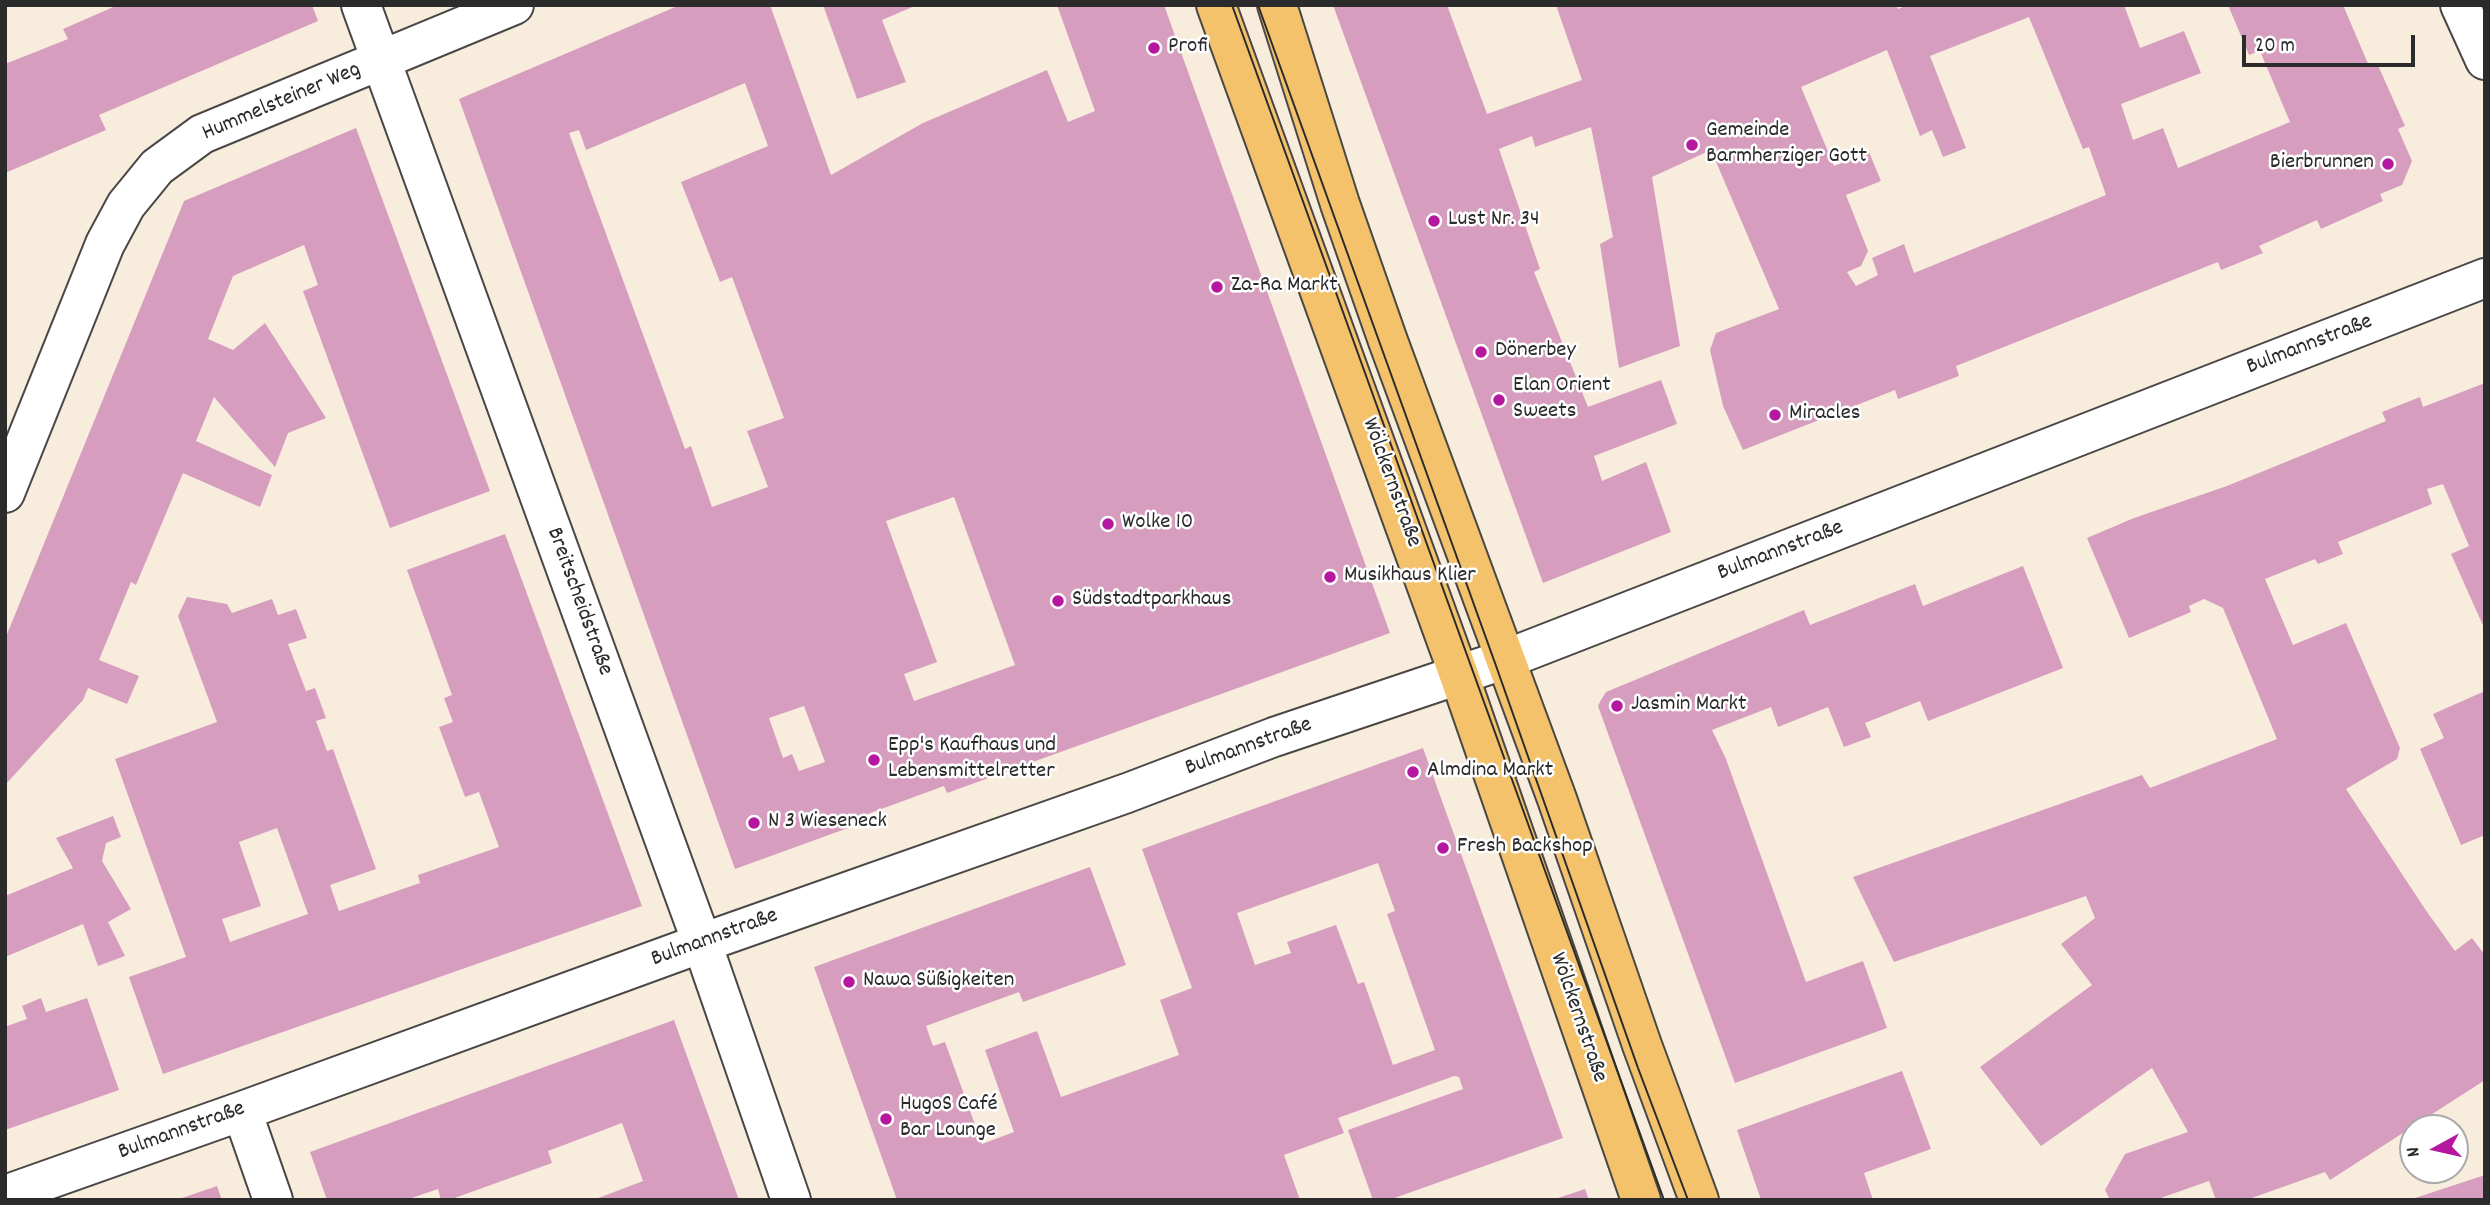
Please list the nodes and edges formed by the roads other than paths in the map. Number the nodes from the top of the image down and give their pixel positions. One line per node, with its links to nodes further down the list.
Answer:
1 (361, 5): 7 (street, Breitscheidstraße)
2 (514, 5): 7 (street, Hummelsteiner Weg)
3 (1216, 5): 11 (main road, Wölckernstraße)
4 (1277, 5): 10 (main road, Wölckernstraße)
5 (2460, 5): 6 (street)
6 (2485, 61)
7 (381, 62): 9 (street, Hummelsteiner Weg); 12 (street, Breitscheidstraße)
8 (2485, 278): 10 (street, Bulmannstraße)
9 (5, 493)
10 (1506, 659): 11 (street, Bulmannstraße); 18 (main road, Wölckernstraße)
11 (1459, 675): 12 (street, Bulmannstraße); 17 (main road, Wölckernstraße)
12 (702, 943): 13 (street, Bulmannstraße); 16 (street, Breitscheidstraße)
13 (242, 1111): 14 (street, Bulmannstraße); 15 (street)
14 (5, 1195)
15 (273, 1200)
16 (791, 1200)
17 (1642, 1200)
18 (1699, 1200)

